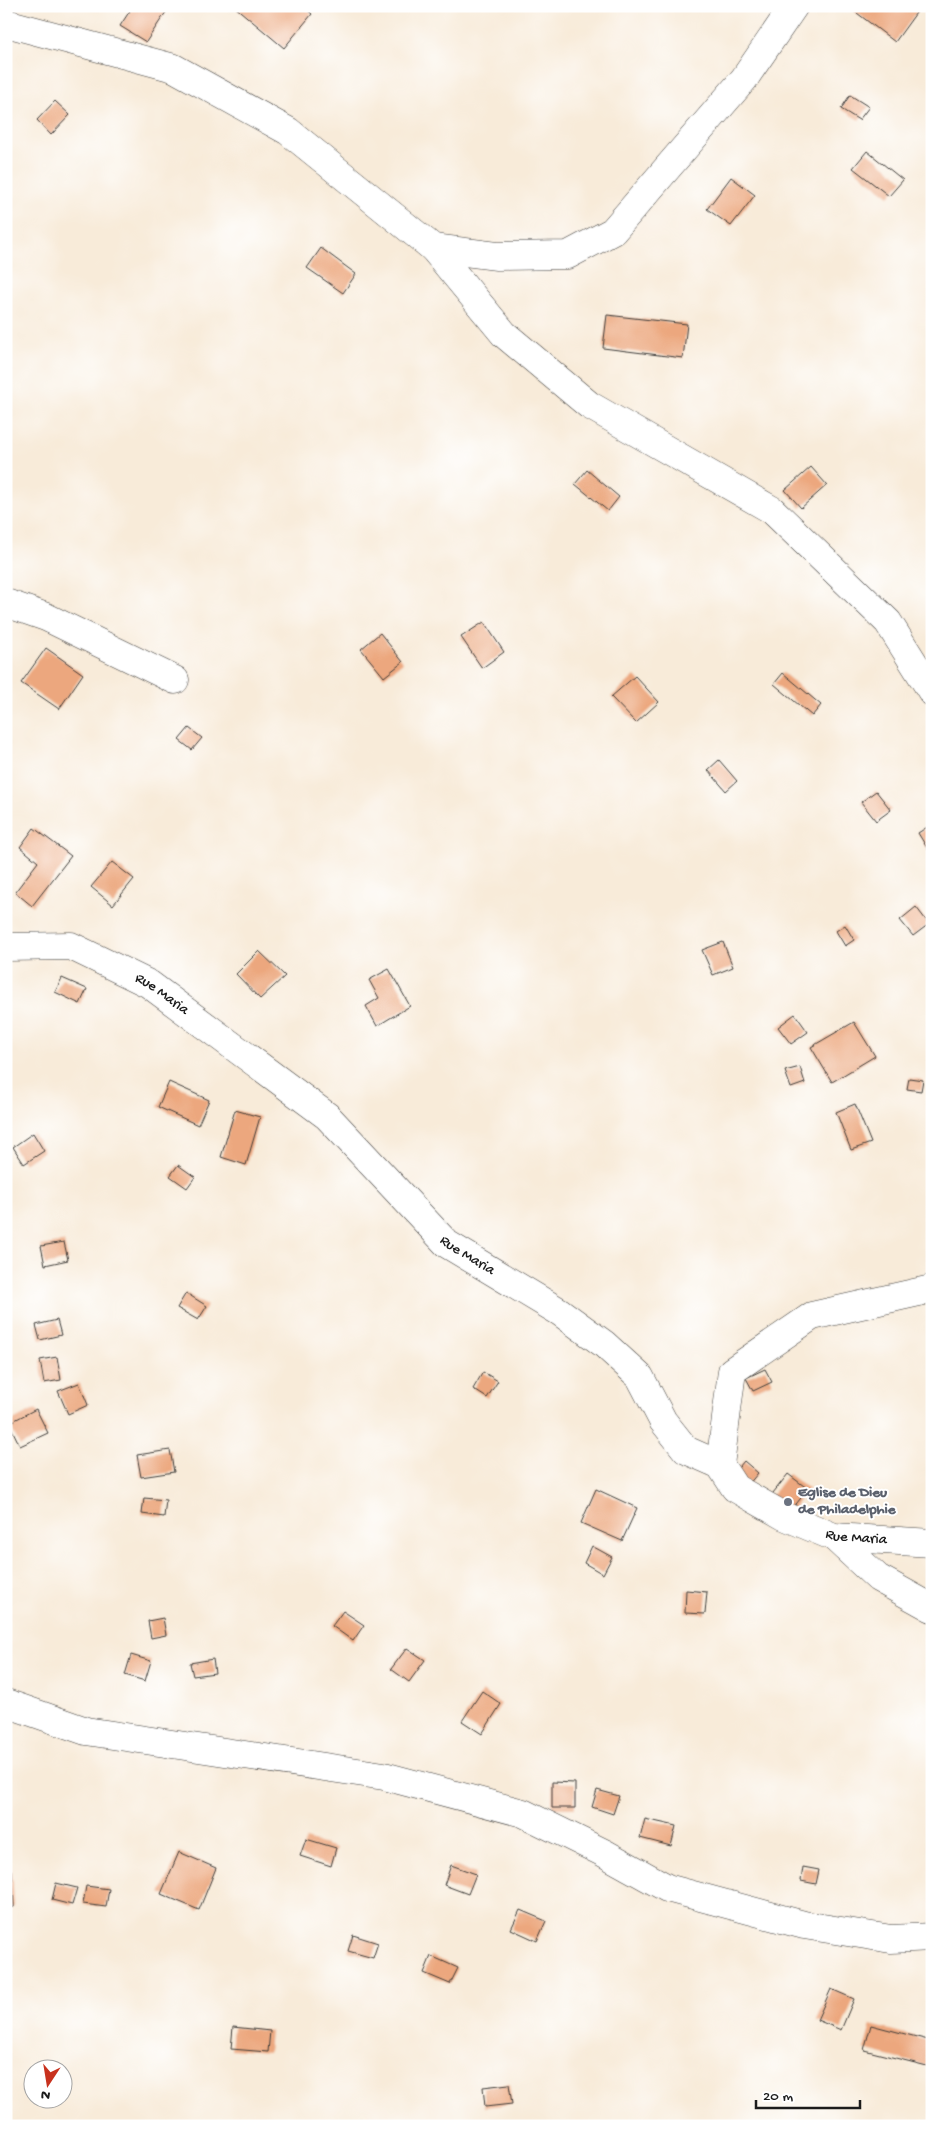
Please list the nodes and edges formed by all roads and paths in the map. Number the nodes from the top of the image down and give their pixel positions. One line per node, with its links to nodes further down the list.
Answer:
1 (794, 6): 3 (street)
2 (6, 23): 3 (street)
3 (433, 248): 6 (street)
4 (6, 603): 5 (street)
5 (174, 680)
6 (932, 692)
7 (6, 947): 9 (street, Rue Maria)
8 (932, 1289): 9 (street)
9 (720, 1465): 10 (street, Rue Maria)
10 (834, 1537): 11 (street, Rue Maria); 12 (street)
11 (932, 1543)
12 (932, 1608)
13 (6, 1704): 14 (street)
14 (932, 1937)

